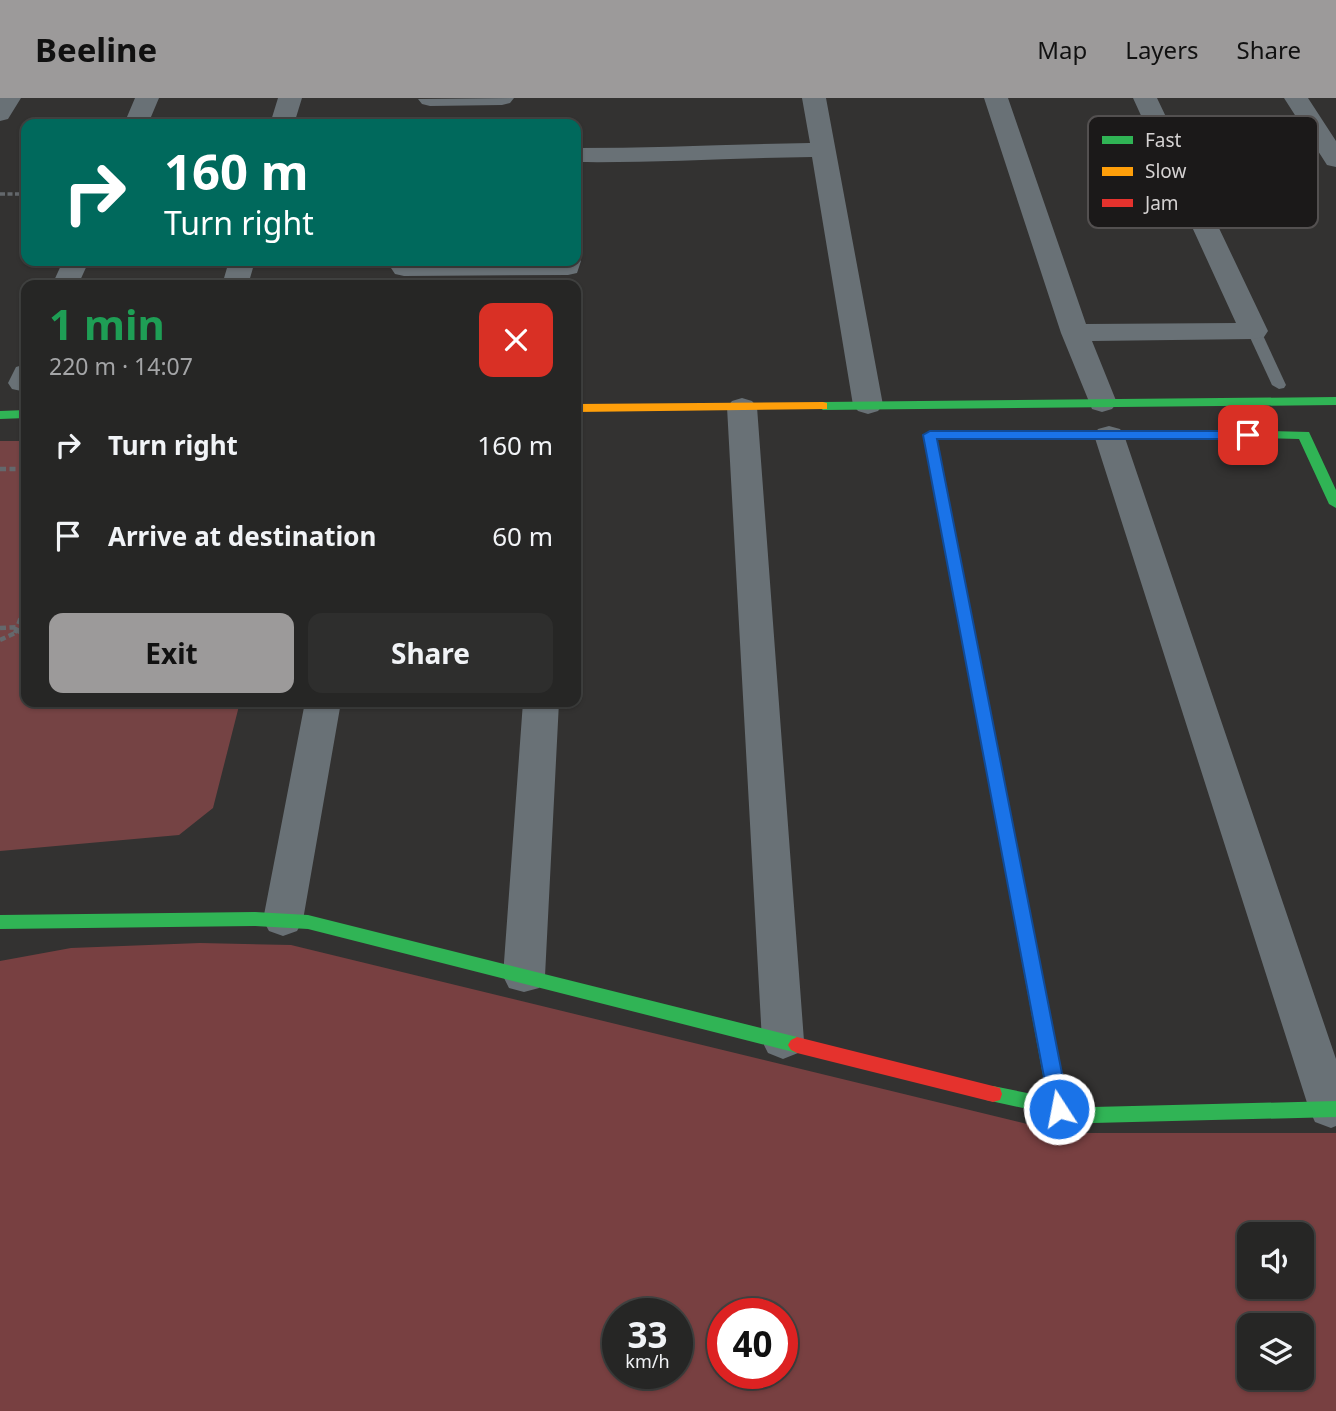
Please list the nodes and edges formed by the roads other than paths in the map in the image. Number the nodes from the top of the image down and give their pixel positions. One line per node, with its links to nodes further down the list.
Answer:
1 (9, 98): 10 (street)
2 (147, 98): 13 (street)
3 (290, 98): 14 (street)
4 (430, 98): 5 (street); 15 (street)
5 (502, 98)
6 (814, 98): 17 (street)
7 (996, 98): 24 (street)
8 (1145, 98): 11 (street)
9 (1296, 98): 12 (street)
10 (0, 114)
11 (1153, 116)
12 (1308, 116)
13 (138, 119)
14 (284, 119)
15 (427, 119)
16 (1318, 132): 19 (street)
17 (823, 150): 18 (street); 27 (street)
18 (581, 155)
19 (1336, 160)
20 (1206, 228): 23 (street)
21 (568, 266): 22 (street)
22 (403, 271)
23 (1254, 331): 24 (street); 25 (lane)
24 (1075, 333): 32 (street)
25 (1279, 385)
26 (1336, 401): 32 (street)
27 (868, 405): 28 (street); 32 (street)
28 (742, 407): 29 (street); 39 (street)
29 (581, 408)
30 (0, 415): 31 (street)
31 (21, 415)
32 (1105, 419): 33 (street); 40 (street); 41 (street)
33 (1336, 504)
34 (322, 707): 36 (street)
35 (541, 707): 38 (street)
36 (283, 920): 37 (street); 38 (street)
37 (0, 922)
38 (524, 976): 39 (street)
39 (783, 1041): 40 (street)
40 (1059, 1109): 41 (street)
41 (1333, 1109)

